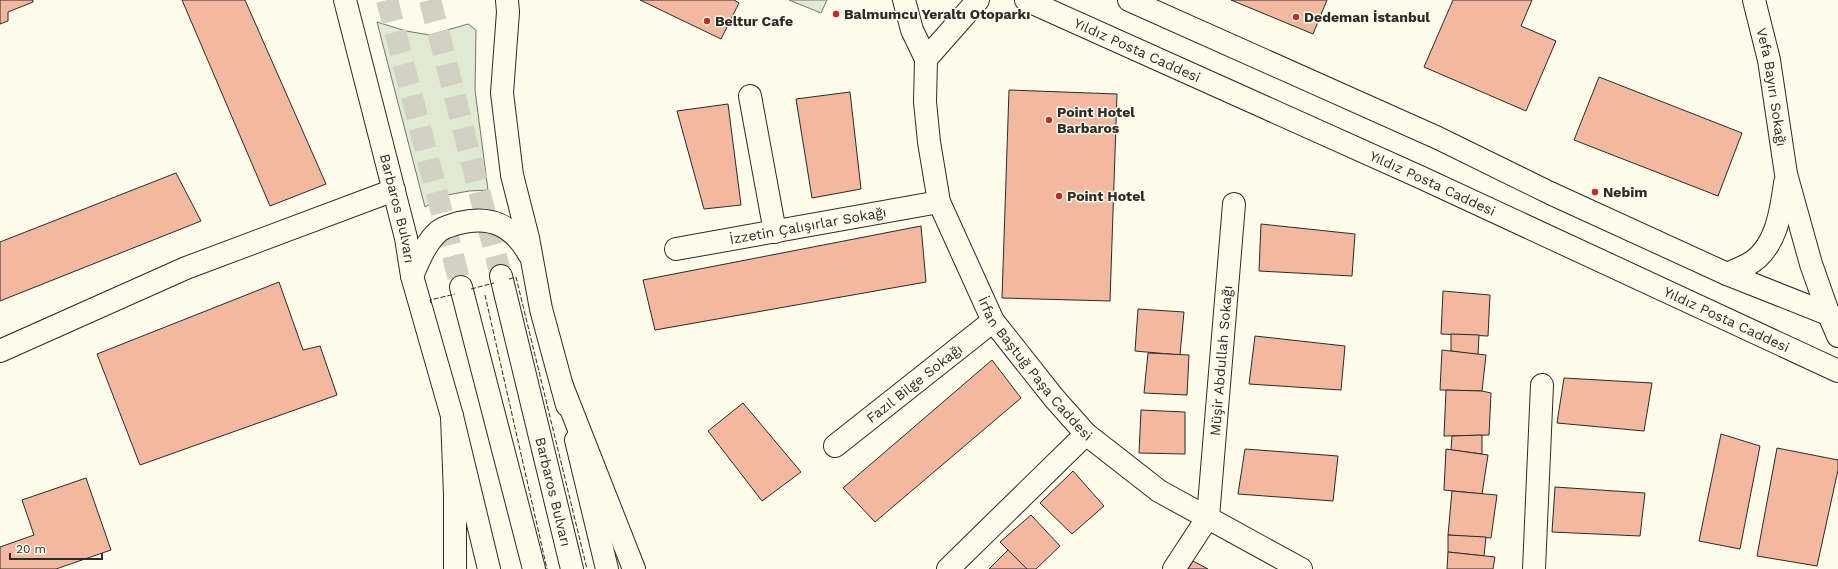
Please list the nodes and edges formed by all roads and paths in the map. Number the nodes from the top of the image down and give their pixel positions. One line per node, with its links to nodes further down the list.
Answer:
1 (345, 0): 11 (main road, Barbaros Bulvarı)
2 (507, 0): 16 (main road)
3 (904, 0): 8 (main road, İrfan Baştuğ Paşa Caddesi)
4 (978, 0): 8 (main road)
5 (1026, 0): 25 (main road, Yıldız Posta Caddesi)
6 (1128, 0): 17 (main road)
7 (1754, 0): 10 (main road, Vefa Bayırı Sokağı)
8 (926, 59): 12 (main road, İrfan Baştuğ Paşa Caddesi)
9 (750, 96): 14 (main road)
10 (1786, 174): 17 (main road); 21 (main road)
11 (394, 190): 18 (main road, Barbaros Bulvarı); 24 (main road)
12 (939, 202): 14 (main road, İzzetin Çalışırlar Sokağı); 22 (main road, İrfan Baştuğ Paşa Caddesi)
13 (1234, 204): 31 (main road, Müşir Abdullah Sokağı)
14 (775, 232): 15 (main road, İzzetin Çalışırlar Sokağı)
15 (676, 248)
16 (532, 261): 18 (main road); 27 (main road)
17 (1727, 274): 21 (main road)
18 (412, 276): 28 (main road, Barbaros Bulvarı)
19 (501, 276): 35 (main road, Barbaros Bulvarı)
20 (461, 286): 34 (main road)
21 (1834, 316): 23 (main road)
22 (994, 321): 29 (main road, İrfan Baştuğ Paşa Caddesi); 30 (main road, Fazıl Bilge Sokağı)
23 (1838, 336)
24 (0, 350)
25 (1838, 371)
26 (1542, 385): 41 (main road)
27 (562, 386): 36 (main road); 37 (main road)
28 (452, 416): 32 (main road); 33 (main road)
29 (1086, 434): 31 (main road, İrfan Baştuğ Paşa Caddesi); 38 (main road)
30 (835, 446)
31 (1208, 517): 39 (main road); 40 (main road, İrfan Baştuğ Paşa Caddesi)
32 (455, 569)
33 (489, 569)
34 (534, 569)
35 (572, 569)
36 (607, 569)
37 (634, 569)
38 (948, 569)
39 (1174, 569)
40 (1300, 569)
41 (1534, 569)

